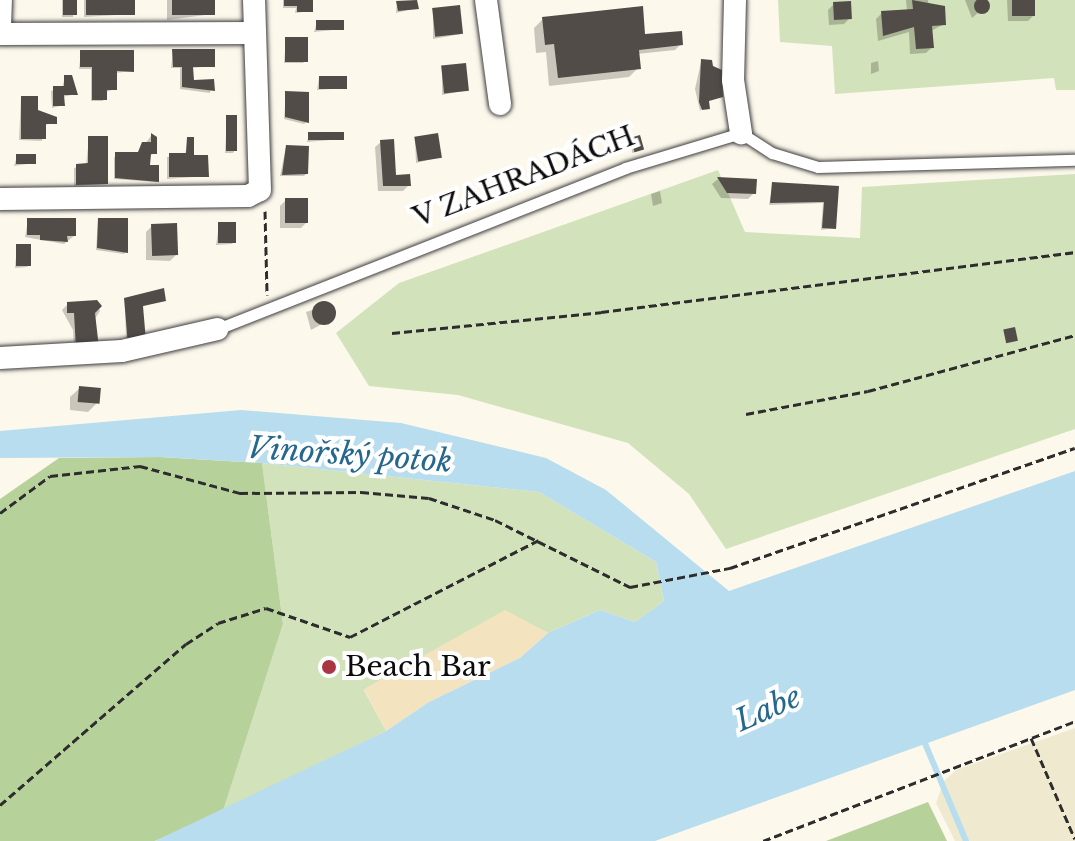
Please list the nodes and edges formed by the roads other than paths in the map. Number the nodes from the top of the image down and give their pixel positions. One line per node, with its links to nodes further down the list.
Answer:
1 (1, 0): 5 (street)
2 (254, 0): 6 (street)
3 (486, 0): 8 (street)
4 (735, 0): 9 (street)
5 (0, 26)
6 (255, 33): 7 (street); 11 (street)
7 (0, 34)
8 (500, 104)
9 (741, 133): 10 (lane); 12 (lane, V ZAHRADÁCH)
10 (1075, 160)
11 (0, 199)
12 (217, 329): 13 (street, V ZAHRADÁCH)
13 (0, 358)

